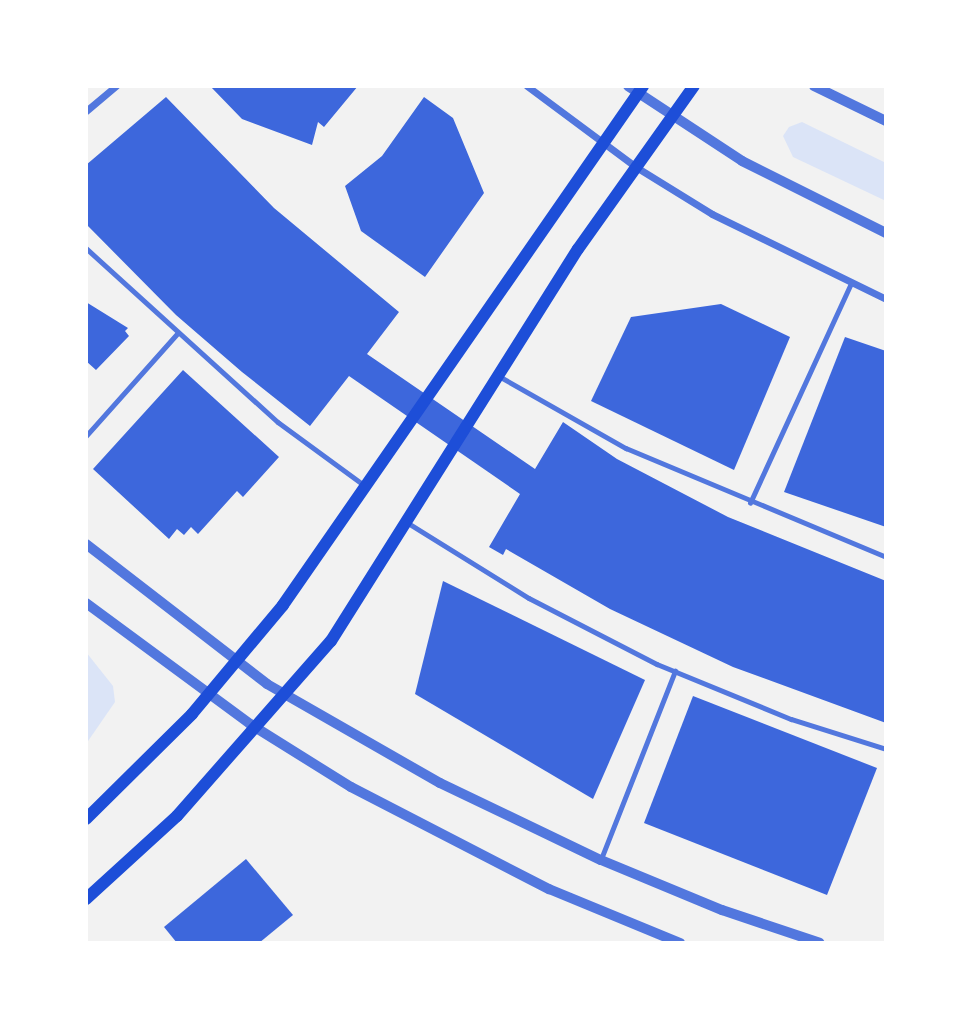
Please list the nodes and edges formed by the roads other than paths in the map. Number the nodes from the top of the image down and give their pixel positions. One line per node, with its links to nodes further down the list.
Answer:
1 (116, 86): 6 (street)
2 (527, 86): 9 (street)
3 (694, 86): 7 (main road)
4 (814, 86): 8 (street)
5 (636, 88): 7 (street); 9 (main road)
6 (86, 111)
7 (672, 117): 10 (main road); 11 (street)
8 (886, 121)
9 (603, 143): 10 (street); 18 (main road)
10 (636, 167): 13 (street); 16 (main road)
11 (886, 233)
12 (86, 248): 15 (lane)
13 (850, 283): 14 (street); 19 (lane)
14 (886, 299)
15 (177, 334): 17 (lane); 18 (lane)
16 (498, 376): 19 (lane); 20 (main road)
17 (86, 436)
18 (365, 486): 24 (main road)
19 (750, 503): 22 (lane)
20 (406, 522): 25 (lane); 27 (main road)
21 (86, 544): 24 (street)
22 (886, 557)
23 (86, 603): 26 (street)
24 (237, 662): 26 (main road); 27 (street)
25 (675, 671): 29 (lane); 31 (lane)
26 (208, 695): 28 (street); 30 (main road)
27 (286, 695): 28 (main road); 31 (street)
28 (257, 729): 32 (main road); 33 (street)
29 (886, 749)
30 (86, 819)
31 (601, 860): 34 (street)
32 (86, 899)
33 (680, 943)
34 (820, 943)

